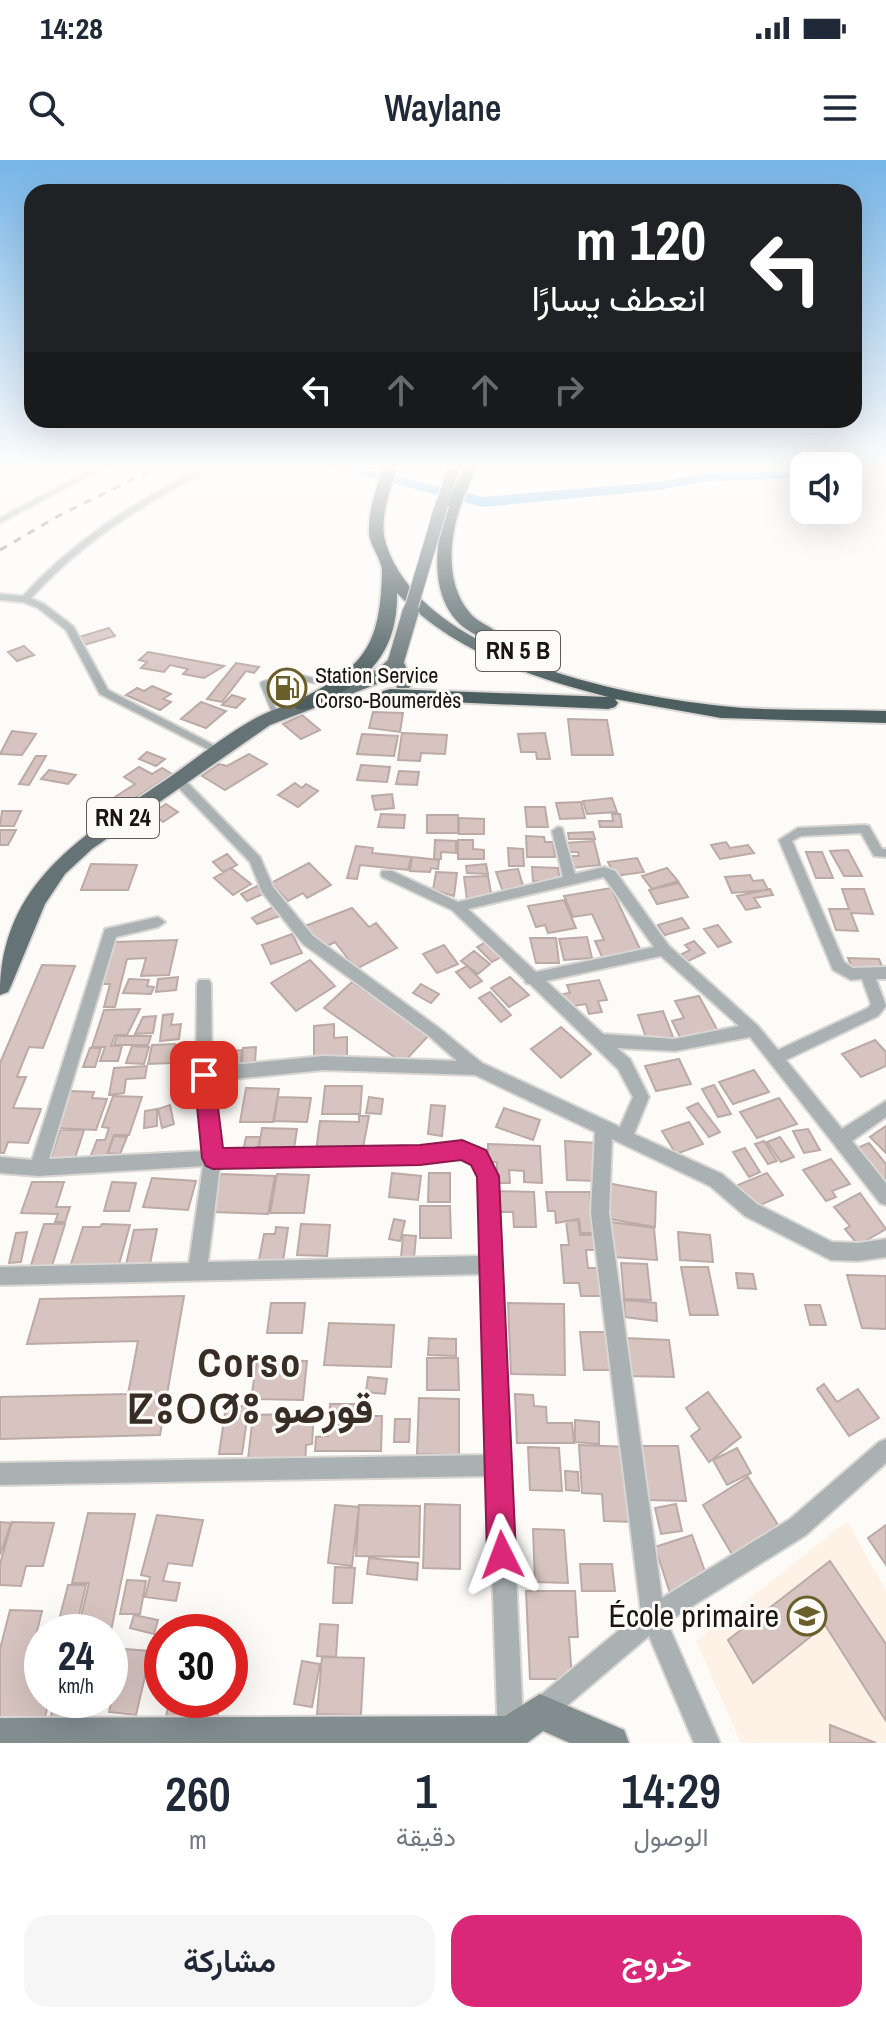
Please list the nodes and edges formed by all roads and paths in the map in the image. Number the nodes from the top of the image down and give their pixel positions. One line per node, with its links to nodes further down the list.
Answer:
1 (86, 540): 8 (street)
2 (379, 540): 6 (highway, RN 5 B)
3 (389, 540): 9 (highway, RN 5 B)
4 (436, 540): 10 (main road, bridge)
5 (447, 540): 9 (highway)
6 (389, 575): 11 (highway); 14 (highway, RN 5 B)
7 (0, 597): 8 (street)
8 (25, 599): 17 (street)
9 (578, 675): 13 (highway, RN 5 B)
10 (387, 688): 11 (main road); 12 (main road); 14 (highway)
11 (346, 689): 12 (highway); 15 (lane)
12 (304, 705): 15 (main road, RN 24)
13 (886, 707)
14 (723, 712): 16 (highway, RN 5 B)
15 (276, 716): 17 (main road, RN 24)
16 (886, 717)
17 (219, 752): 18 (main road, RN 24)
18 (178, 780): 30 (main road, RN 24); 34 (street)
19 (558, 831): 22 (street)
20 (886, 853): 26 (street)
21 (387, 874): 23 (street)
22 (570, 880): 23 (street); 25 (street)
23 (457, 907): 28 (street)
24 (158, 922): 42 (street)
25 (664, 950): 28 (street); 31 (street)
26 (867, 973): 27 (street); 33 (street)
27 (886, 973)
28 (531, 979): 32 (street)
29 (204, 984): 35 (street)
30 (0, 986)
31 (753, 1030): 32 (street); 33 (street)
32 (599, 1040): 38 (street)
33 (776, 1058): 39 (street)
34 (476, 1068): 35 (street); 37 (street)
35 (204, 1075): 40 (street)
36 (886, 1108): 39 (street)
37 (604, 1126): 38 (street); 51 (street)
38 (625, 1136): 44 (street)
39 (840, 1140): 43 (street)
40 (213, 1158): 42 (street); 45 (street); 46 (street)
41 (0, 1165): 42 (street)
42 (38, 1168)
43 (886, 1197)
44 (886, 1248)
45 (491, 1265): 46 (street); 49 (street)
46 (197, 1272): 47 (street)
47 (0, 1276)
48 (886, 1449): 51 (street)
49 (497, 1465): 50 (street); 54 (street)
50 (0, 1474)
51 (653, 1617): 52 (street); 56 (street)
52 (540, 1712): 54 (main road); 55 (main road)
53 (0, 1736): 54 (main road)
54 (511, 1738)
55 (611, 1743)
56 (707, 1743)

